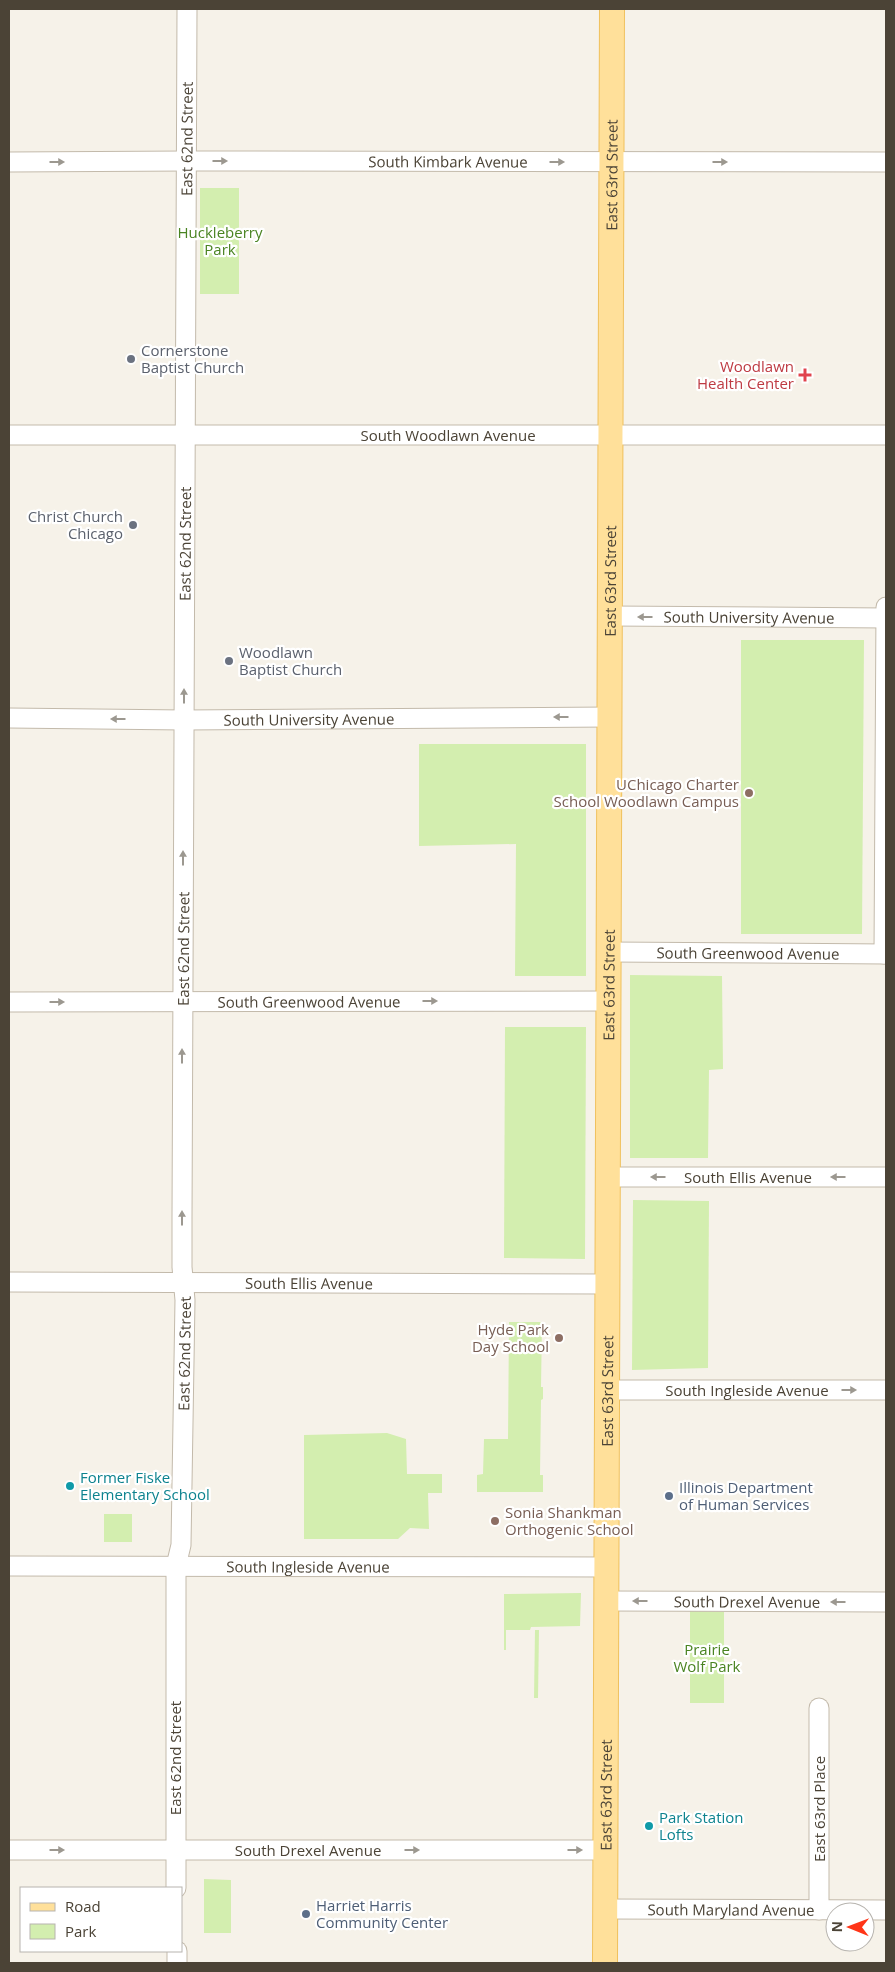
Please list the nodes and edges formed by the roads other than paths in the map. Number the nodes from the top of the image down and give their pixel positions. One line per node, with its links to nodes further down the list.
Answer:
1 (187, 9): 3 (street, East 62nd Street)
2 (612, 9): 5 (main road, East 63rd Street)
3 (187, 160): 4 (street, South Kimbark Avenue, one-way to 3); 5 (street, South Kimbark Avenue, one-way to 5); 8 (street, East 62nd Street)
4 (9, 162)
5 (611, 162): 6 (street, South Kimbark Avenue, one-way to 6); 9 (main road, East 63rd Street)
6 (886, 162)
7 (9, 435): 8 (street, South Woodlawn Avenue)
8 (185, 435): 9 (street, South Woodlawn Avenue); 17 (street, East 62nd Street, one-way to 8)
9 (611, 435): 10 (street, South Woodlawn Avenue); 12 (main road, East 63rd Street)
10 (886, 435)
11 (886, 607): 13 (street)
12 (610, 616): 13 (street, South University Avenue, one-way to 12); 15 (main road, East 63rd Street)
13 (886, 618): 14 (street)
14 (886, 632): 19 (street)
15 (610, 717): 17 (street, South University Avenue, one-way to 17); 18 (main road, East 63rd Street)
16 (9, 718): 17 (street, South University Avenue, one-way to 16)
17 (184, 720): 22 (street, East 62nd Street, one-way to 17)
18 (609, 952): 19 (street, South Greenwood Avenue); 20 (main road, East 63rd Street)
19 (885, 954)
20 (609, 1001): 22 (street, South Greenwood Avenue, one-way to 20); 23 (main road, East 63rd Street)
21 (9, 1002): 22 (street, South Greenwood Avenue, one-way to 22)
22 (182, 1002): 26 (street, East 62nd Street, one-way to 22)
23 (609, 1177): 24 (street, South Ellis Avenue, one-way to 23); 27 (main road, East 63rd Street)
24 (886, 1177)
25 (9, 1282): 26 (street, South Ellis Avenue)
26 (184, 1282): 27 (street, South Ellis Avenue); 31 (street, East 62nd Street)
27 (608, 1284): 28 (main road, East 63rd Street)
28 (608, 1390): 29 (street, South Ingleside Avenue, one-way to 29); 32 (main road, East 63rd Street)
29 (886, 1390)
30 (9, 1566): 31 (street, South Ingleside Avenue)
31 (176, 1566): 32 (street, South Ingleside Avenue); 37 (street, East 62nd Street)
32 (607, 1566): 33 (main road, East 63rd Street)
33 (607, 1601): 34 (street, South Drexel Avenue, one-way to 33); 38 (main road, East 63rd Street)
34 (886, 1602)
35 (819, 1708): 41 (street, East 63rd Place)
36 (9, 1850): 37 (street, South Drexel Avenue, one-way to 37)
37 (175, 1850): 38 (street, South Drexel Avenue, one-way to 38); 39 (street, East 62nd Street)
38 (606, 1850): 40 (main road, East 63rd Street)
39 (176, 1887)
40 (606, 1910): 41 (street, South Maryland Avenue); 43 (main road, East 63rd Street)
41 (819, 1910): 42 (street, South Maryland Avenue)
42 (886, 1910)
43 (605, 1963)

